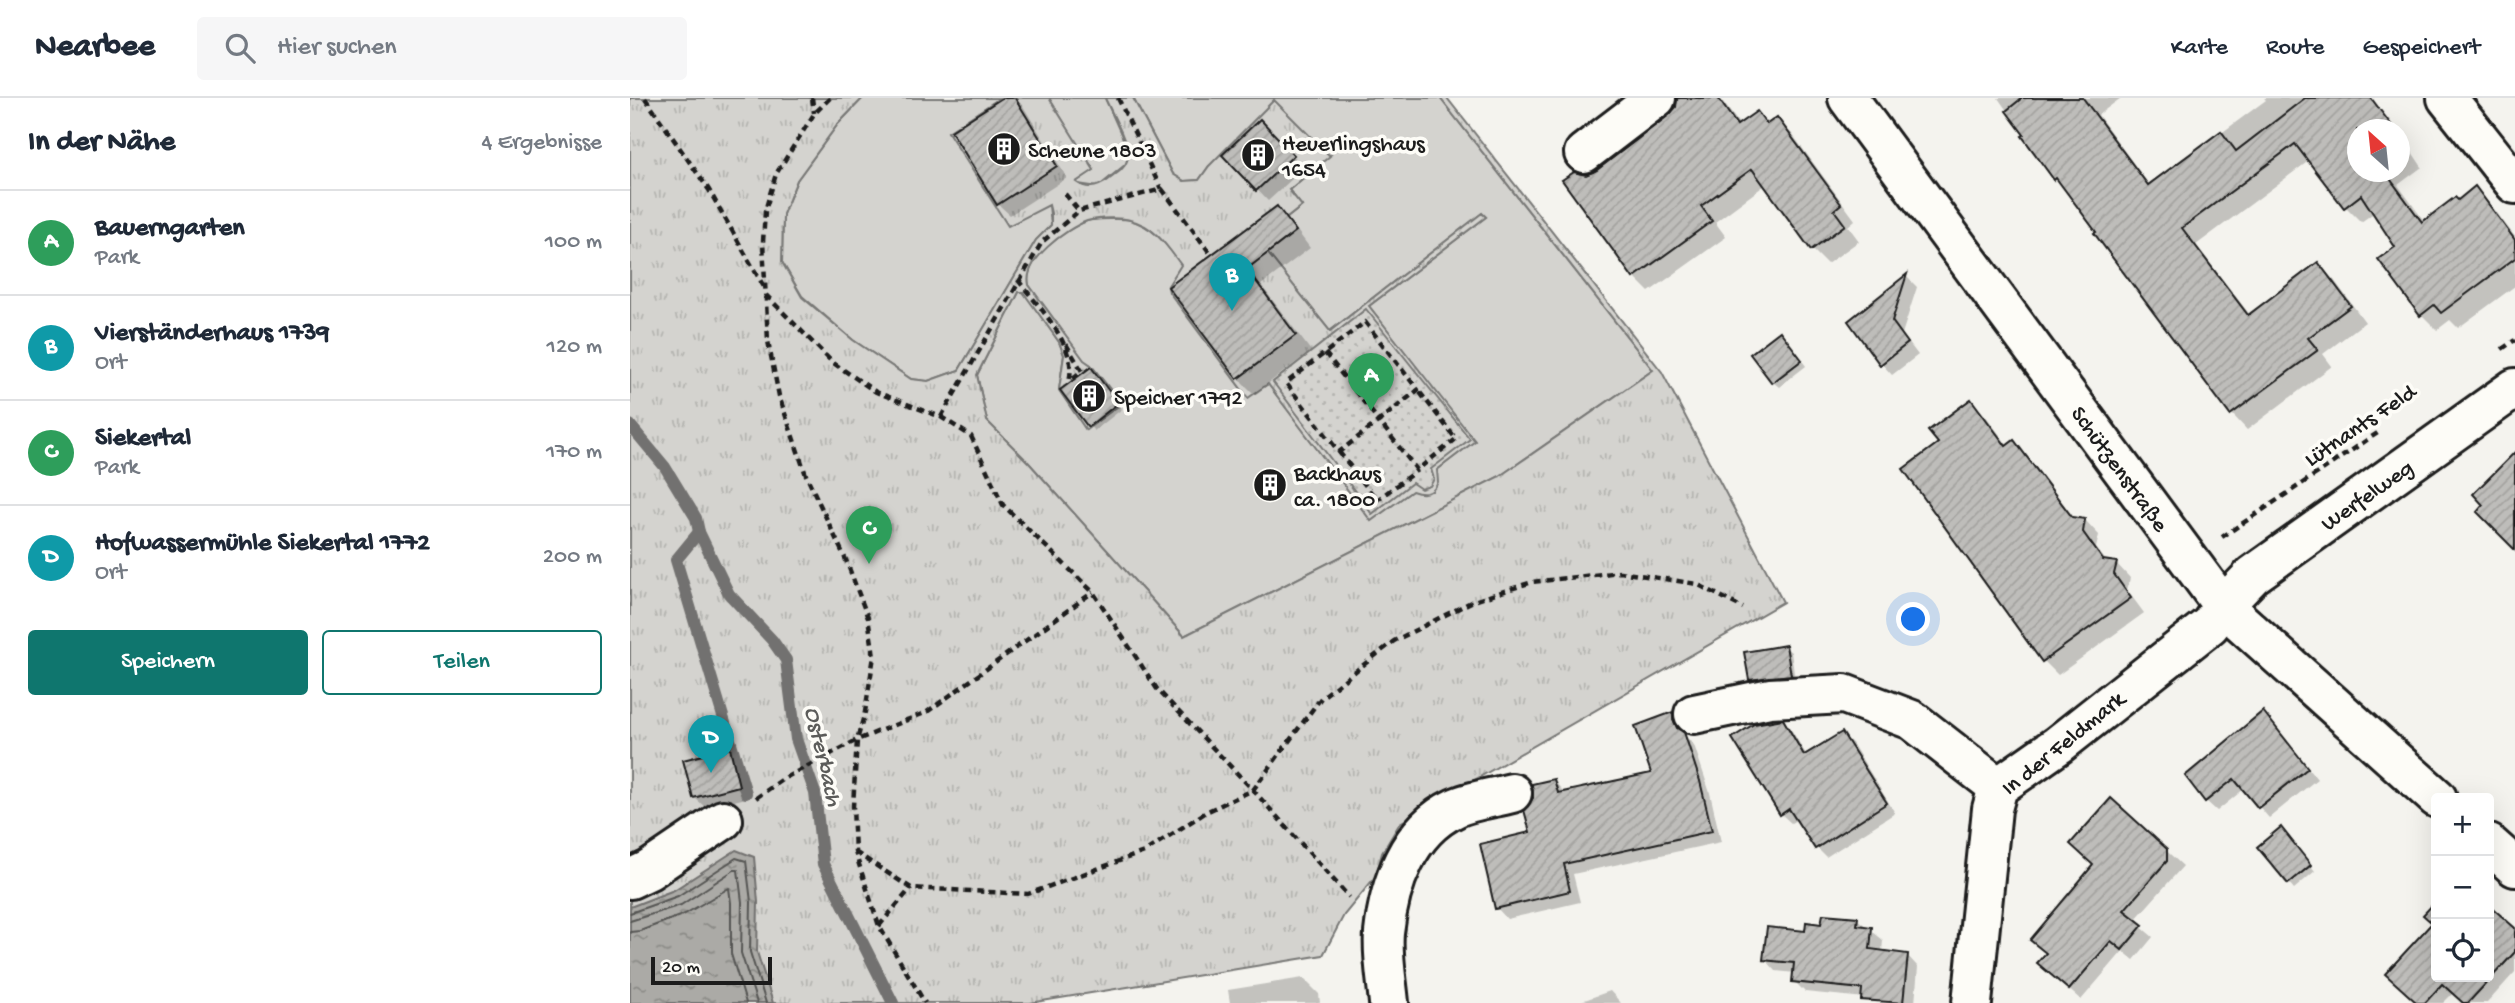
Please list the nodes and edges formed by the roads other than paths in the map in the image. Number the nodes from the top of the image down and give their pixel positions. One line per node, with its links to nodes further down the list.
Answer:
1 (1656, 98): 4 (street)
2 (1848, 98): 7 (street, Schützenstraße)
3 (2447, 98): 5 (street)
4 (1584, 153)
5 (2515, 184)
6 (2515, 388): 7 (street, Werfelweg)
7 (2223, 606): 9 (street, In der Feldmark); 11 (street, Schützenstraße)
8 (1694, 713): 9 (street)
9 (1998, 788): 17 (street, In der Feldmark)
10 (1512, 793): 16 (street)
11 (2431, 793)
12 (723, 820): 15 (street)
13 (2494, 848): 14 (street)
14 (2515, 867)
15 (630, 879)
16 (1389, 1003)
17 (1972, 1003)

